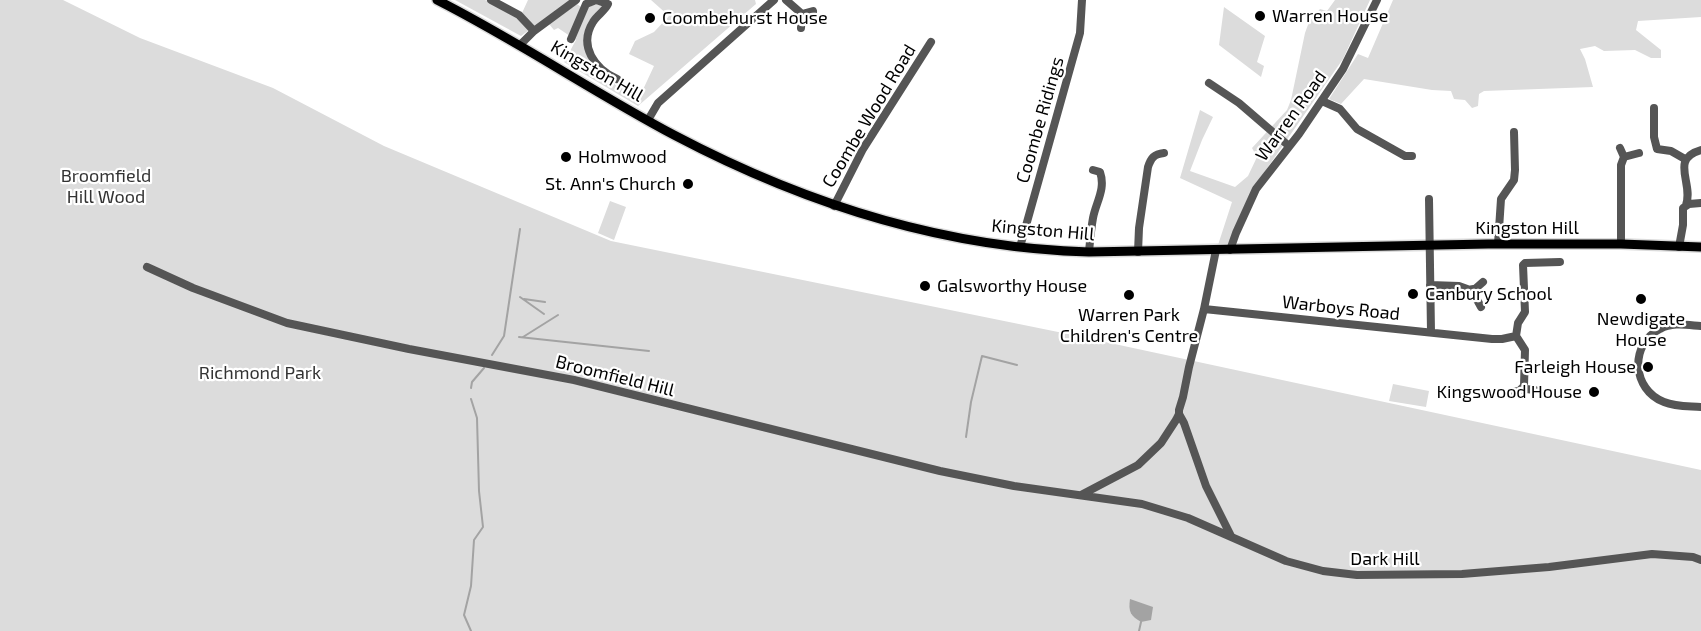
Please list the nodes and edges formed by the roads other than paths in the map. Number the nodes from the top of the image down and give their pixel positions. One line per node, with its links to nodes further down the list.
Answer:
1 (436, 0): 15 (main road, Kingston Hill)
2 (490, 0): 12 (street)
3 (774, 0): 8 (street)
4 (786, 0): 10 (street)
5 (1082, 0): 38 (street, Coombe Ridings)
6 (1377, 0): 18 (street, Warren Road)
7 (580, 2): 12 (street); 13 (street); 16 (street)
8 (765, 4): 20 (street)
9 (813, 11): 10 (street)
10 (802, 14): 11 (street)
11 (801, 28)
12 (534, 31): 15 (street)
13 (571, 39)
14 (931, 42): 34 (street, Coombe Wood Road)
15 (520, 45): 20 (main road, Kingston Hill)
16 (617, 79)
17 (1209, 83): 22 (street)
18 (1322, 101): 22 (street, Warren Road); 27 (street)
19 (1654, 108): 29 (street)
20 (648, 120): 34 (main road, Kingston Hill)
21 (1514, 132): 35 (street)
22 (1289, 146): 42 (street, Warren Road)
23 (1620, 148): 28 (street)
24 (1701, 150): 29 (street)
25 (1164, 153): 44 (street)
26 (1639, 153): 28 (street)
27 (1412, 156)
28 (1624, 157): 36 (street)
29 (1685, 159): 33 (street)
30 (1093, 170): 43 (street)
31 (1429, 199): 37 (street)
32 (1701, 204): 33 (street)
33 (1686, 205): 39 (street)
34 (834, 206): 38 (main road, Kingston Hill)
35 (1498, 244): 36 (main road, Kingston Hill); 37 (main road, Kingston Hill)
36 (1622, 244): 39 (main road, Kingston Hill)
37 (1429, 245): 42 (main road, Kingston Hill); 48 (street)
38 (1020, 247): 43 (main road, Kingston Hill)
39 (1679, 247): 40 (main road, Kingston Hill)
40 (1701, 247)
41 (1216, 250): 42 (main road, Kingston Hill); 44 (main road, Kingston Hill); 51 (street)
42 (1230, 250)
43 (1089, 252): 44 (main road, Kingston Hill)
44 (1138, 252)
45 (1560, 262): 54 (street)
46 (147, 267): 60 (street, Broomfield Hill)
47 (1483, 282): 49 (street)
48 (1430, 285): 49 (street); 53 (street)
49 (1473, 292): 50 (street)
50 (1481, 307)
51 (1204, 309): 53 (street, Warboys Road); 59 (street)
52 (1701, 326): 58 (street)
53 (1431, 332): 54 (street, Warboys Road)
54 (1514, 337): 55 (street)
55 (1524, 386): 56 (street); 57 (street)
56 (1535, 390)
57 (1511, 392)
58 (1701, 407)
59 (1179, 414): 60 (street); 61 (street)
60 (1081, 495): 61 (street, Dark Hill)
61 (1231, 536): 62 (street, Dark Hill)
62 (1701, 560)

